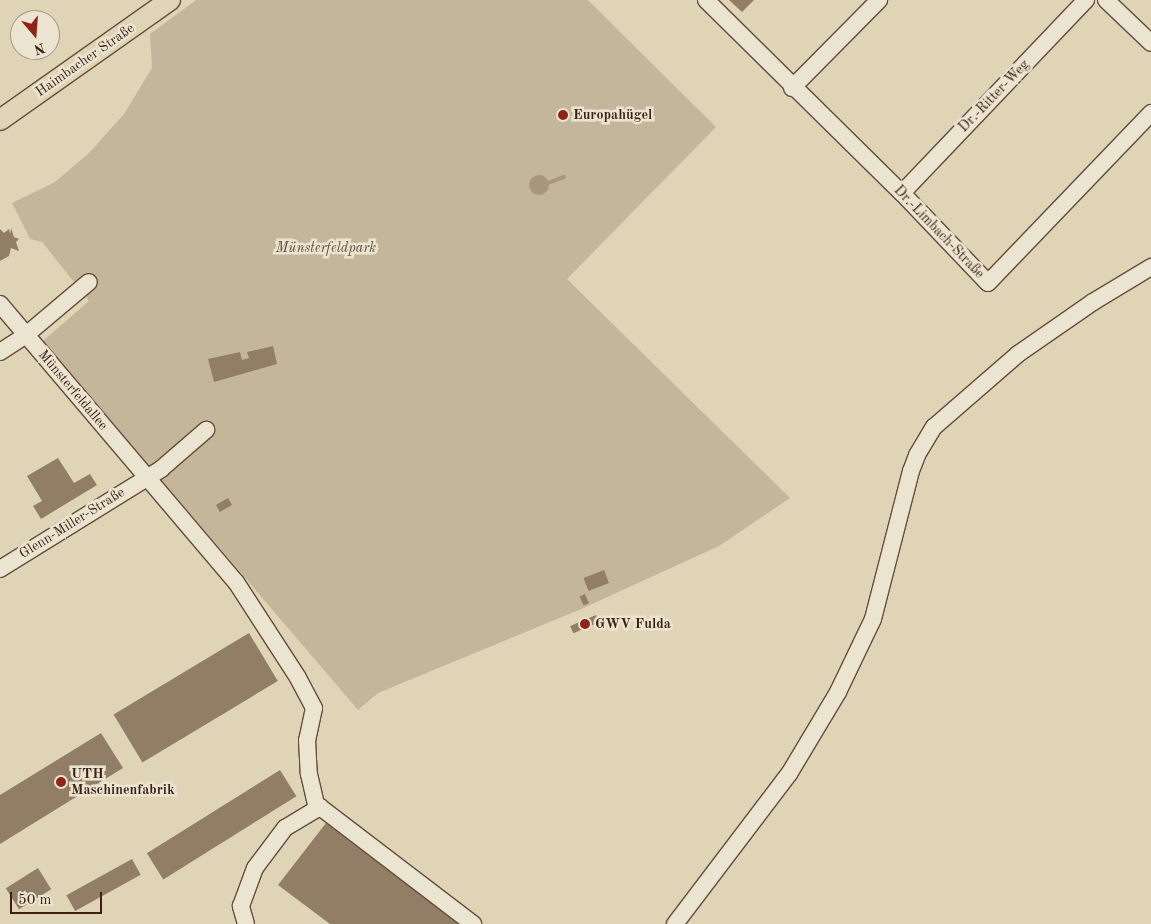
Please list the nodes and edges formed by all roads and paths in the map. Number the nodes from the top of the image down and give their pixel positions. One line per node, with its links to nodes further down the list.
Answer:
1 (170, 0): 9 (main road, Haimbacher Straße)
2 (706, 0): 7 (street, Dr.-Limbach-Straße)
3 (879, 0): 7 (street)
4 (1086, 0): 10 (street, Dr.-Ritter-Weg)
5 (1106, 0): 6 (street)
6 (1151, 43)
7 (792, 88): 10 (street, Dr.-Limbach-Straße)
8 (1151, 113): 10 (street, Dr.-Limbach-Straße)
9 (0, 120)
10 (902, 193)
11 (1151, 267): 22 (street)
12 (89, 282): 14 (street)
13 (0, 304): 14 (street, Münsterfeldallee)
14 (26, 334): 15 (street); 17 (street, Münsterfeldallee)
15 (0, 352)
16 (206, 430): 17 (street, Glenn-Miller-Straße)
17 (145, 477): 18 (street, Glenn-Miller-Straße); 19 (street, Münsterfeldallee)
18 (0, 568)
19 (317, 809): 20 (street); 21 (street)
20 (246, 924)
21 (473, 924)
22 (675, 924)

